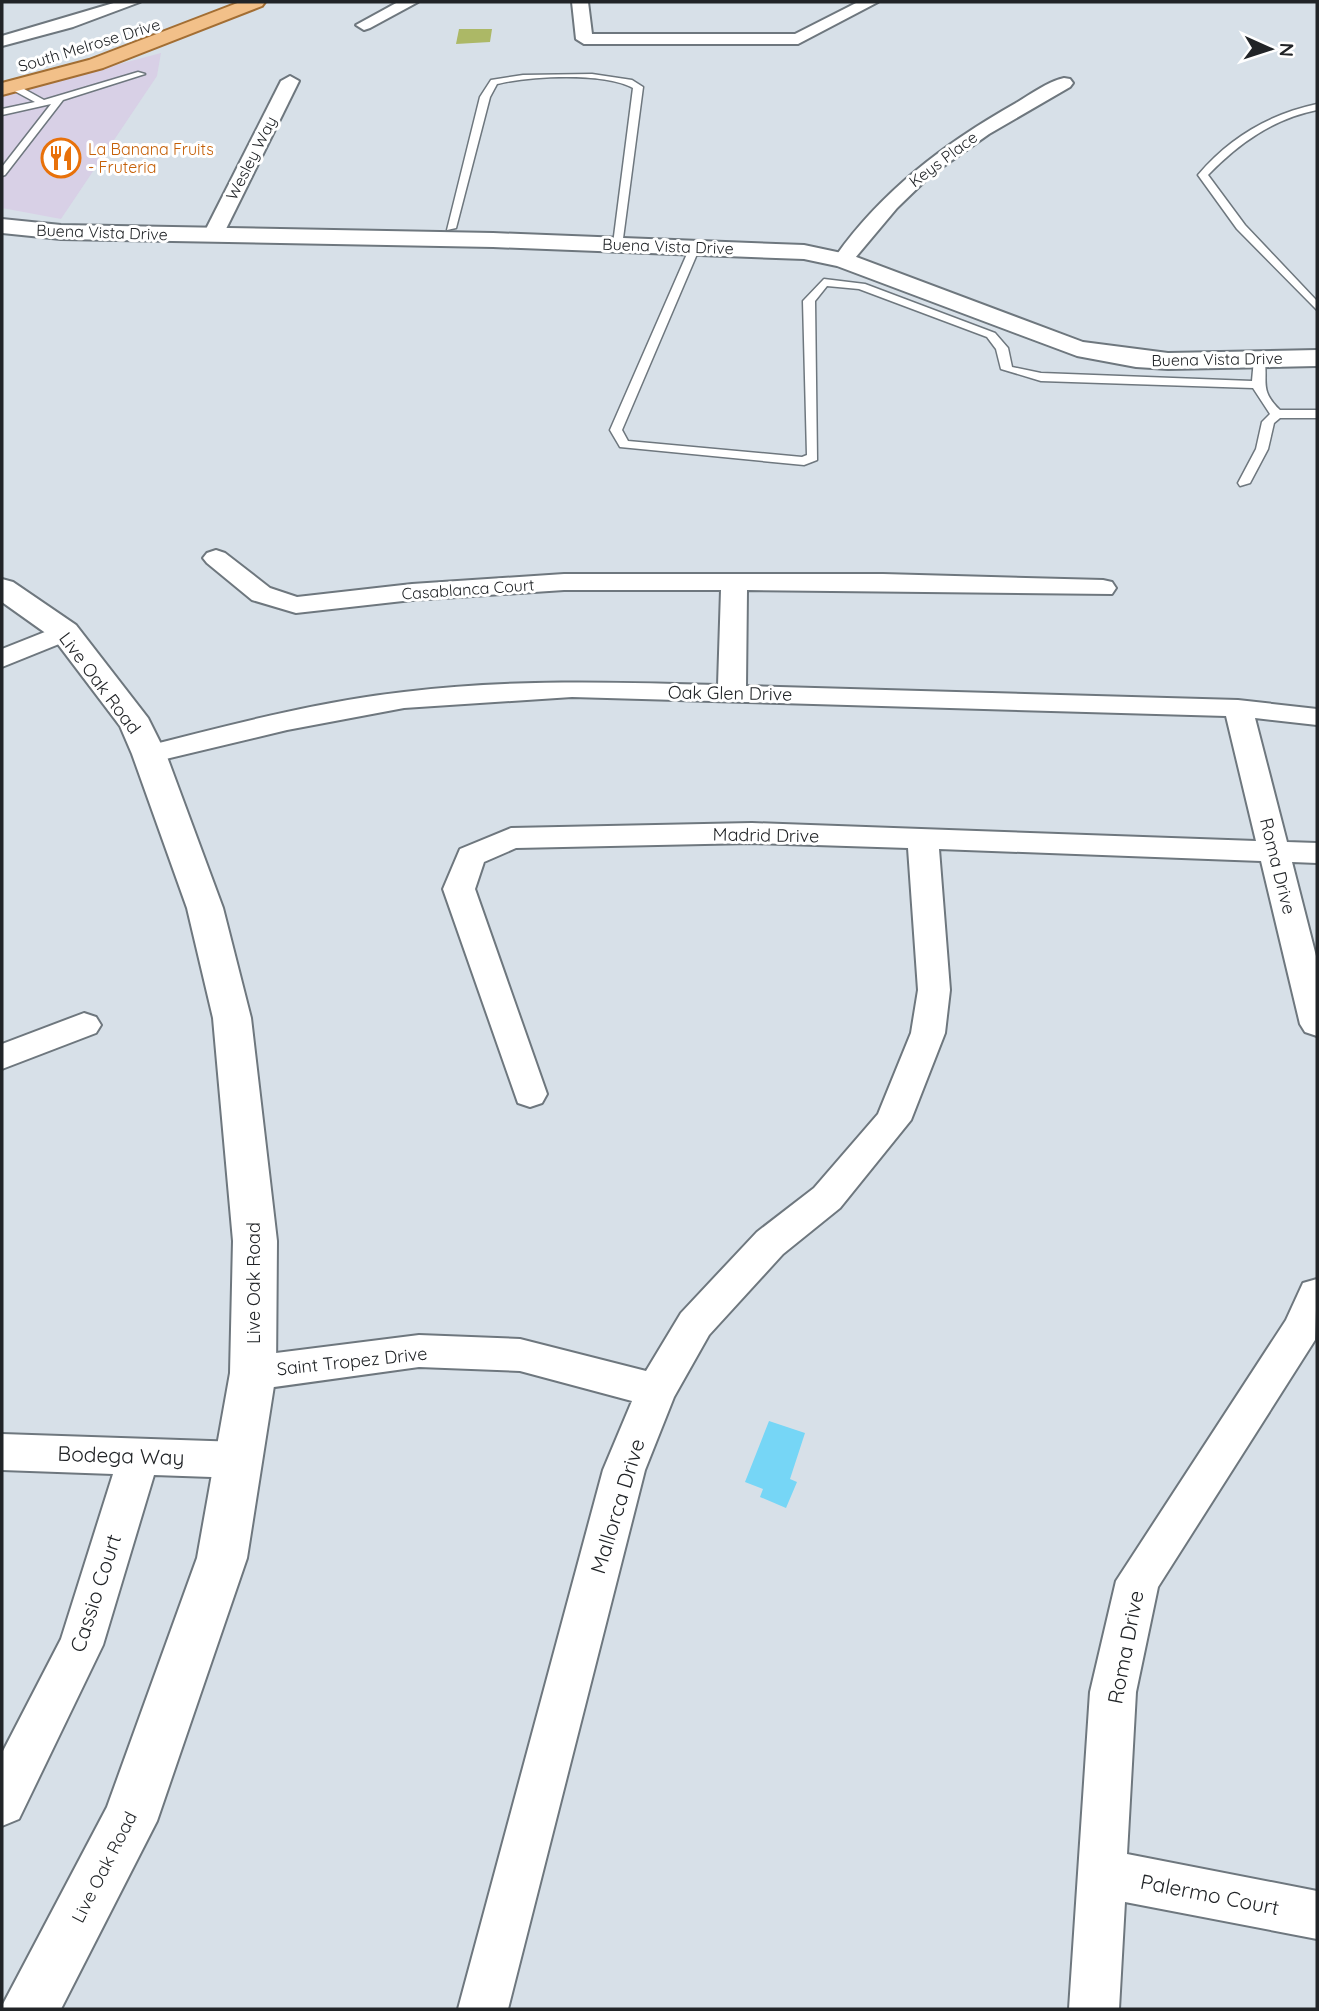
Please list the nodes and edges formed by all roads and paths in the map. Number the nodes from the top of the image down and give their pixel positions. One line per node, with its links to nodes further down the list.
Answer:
1 (132, 2): 8 (street)
2 (215, 2): 11 (main road, South Melrose Drive)
3 (256, 2): 11 (main road, South Melrose Drive)
4 (410, 2): 7 (street)
5 (580, 2): 6 (street)
6 (870, 2)
7 (364, 25)
8 (2, 41)
9 (141, 75): 13 (lane)
10 (290, 81): 20 (street, Wesley Way)
11 (5, 82): 14 (lane)
12 (1064, 83): 23 (street, Keys Place)
13 (59, 99): 14 (lane); 17 (lane)
14 (43, 103): 16 (lane)
15 (1317, 107): 24 (lane)
16 (2, 112)
17 (2, 173)
18 (2, 226): 20 (street, Buena Vista Drive)
19 (451, 228): 21 (lane)
20 (213, 235): 21 (street, Buena Vista Drive)
21 (618, 244): 22 (street, Buena Vista Drive)
22 (695, 247): 23 (street, Buena Vista Drive); 27 (lane)
23 (843, 260): 26 (street, Buena Vista Drive)
24 (1317, 307)
25 (1317, 358): 26 (street, Buena Vista Drive)
26 (1261, 359): 27 (lane)
27 (1256, 385): 28 (lane)
28 (1277, 414): 29 (lane); 30 (lane)
29 (1317, 415)
30 (1244, 483)
31 (216, 558): 32 (street, Casablanca Court)
32 (734, 582): 34 (street, Casablanca Court); 37 (street)
33 (2, 588): 35 (street, Live Oak Road)
34 (1103, 588)
35 (65, 632): 36 (street); 40 (street, Live Oak Road)
36 (2, 659)
37 (732, 692): 38 (street, Oak Glen Drive); 40 (street, Oak Glen Drive)
38 (1238, 708): 39 (street, Oak Glen Drive); 42 (street, Roma Drive)
39 (1317, 717)
40 (149, 754): 49 (street, Live Oak Road)
41 (923, 839): 42 (street, Madrid Drive); 47 (street, Madrid Drive); 50 (street, Mallorca Drive)
42 (1275, 851): 43 (street, Madrid Drive); 44 (street, Roma Drive)
43 (1317, 853)
44 (1317, 1024)
45 (83, 1025): 46 (street)
46 (2, 1057)
47 (530, 1094)
48 (1312, 1320): 55 (street, Roma Drive)
49 (253, 1373): 50 (street, Saint Tropez Drive); 53 (street, Live Oak Road)
50 (656, 1391): 58 (street, Mallorca Drive)
51 (2, 1451): 52 (street, Bodega Way)
52 (139, 1455): 53 (street, Bodega Way); 54 (street, Cassio Court)
53 (240, 1460): 57 (street, Live Oak Road)
54 (2, 1802)
55 (1102, 1873): 56 (street, Palermo Court); 59 (street, Roma Drive)
56 (1317, 1915)
57 (30, 2009)
58 (483, 2009)
59 (1094, 2009)

